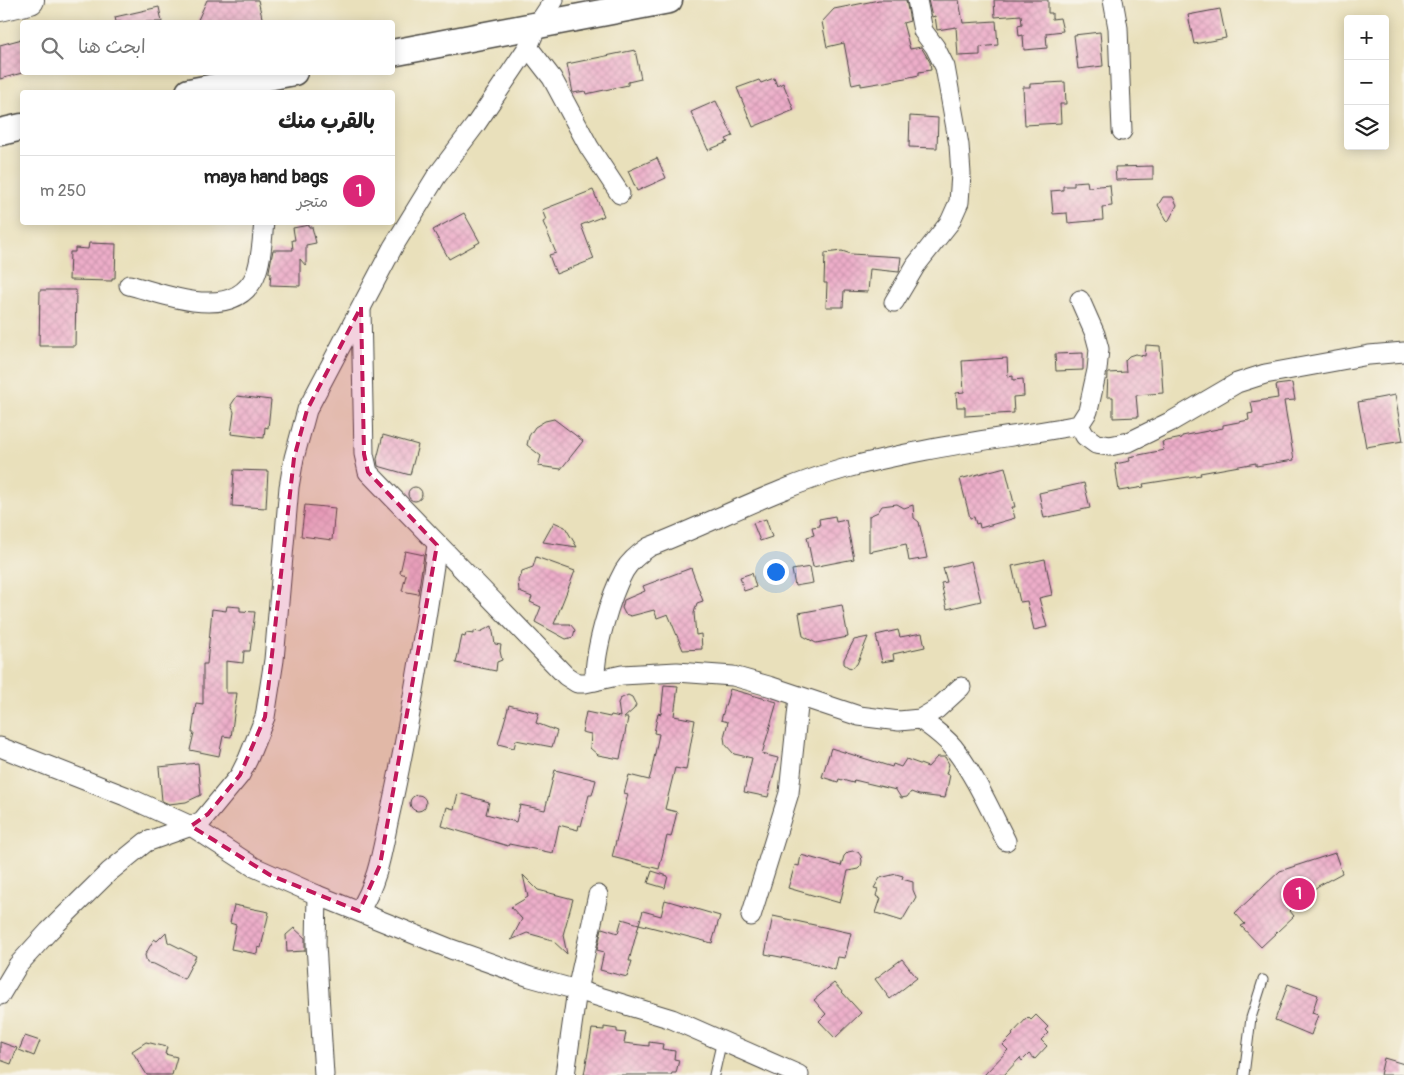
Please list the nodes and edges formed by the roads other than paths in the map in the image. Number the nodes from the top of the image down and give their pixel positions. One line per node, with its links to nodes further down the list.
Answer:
1 (30, 0): 6 (highway)
2 (554, 0): 7 (street)
3 (669, 0): 7 (street)
4 (916, 0): 18 (street)
5 (1114, 0): 12 (street)
6 (0, 7)
7 (533, 36): 8 (street); 14 (street); 19 (street)
8 (395, 53)
9 (282, 80): 10 (street)
10 (205, 90)
11 (20, 127): 13 (street)
12 (1122, 131)
13 (0, 132)
14 (620, 194)
15 (264, 225): 16 (street)
16 (128, 285)
17 (1080, 300): 21 (street)
18 (894, 302)
19 (361, 307): 22 (street); 28 (street)
20 (1404, 352): 21 (street)
21 (1079, 425): 23 (street)
22 (437, 544): 23 (street); 32 (street)
23 (595, 681): 25 (street)
24 (961, 687): 26 (street)
25 (799, 697): 26 (street); 33 (street)
26 (920, 720): 29 (street)
27 (0, 747): 28 (street)
28 (191, 826): 30 (street); 36 (street)
29 (1006, 842)
30 (317, 894): 32 (street); 38 (street)
31 (598, 895): 35 (street)
32 (359, 911): 35 (street)
33 (751, 916)
34 (1263, 980): 42 (lane)
35 (577, 990): 37 (street); 39 (street)
36 (0, 995)
37 (722, 1040): 40 (lane); 41 (street)
38 (324, 1075)
39 (565, 1075)
40 (714, 1075)
41 (799, 1075)
42 (1244, 1075)

